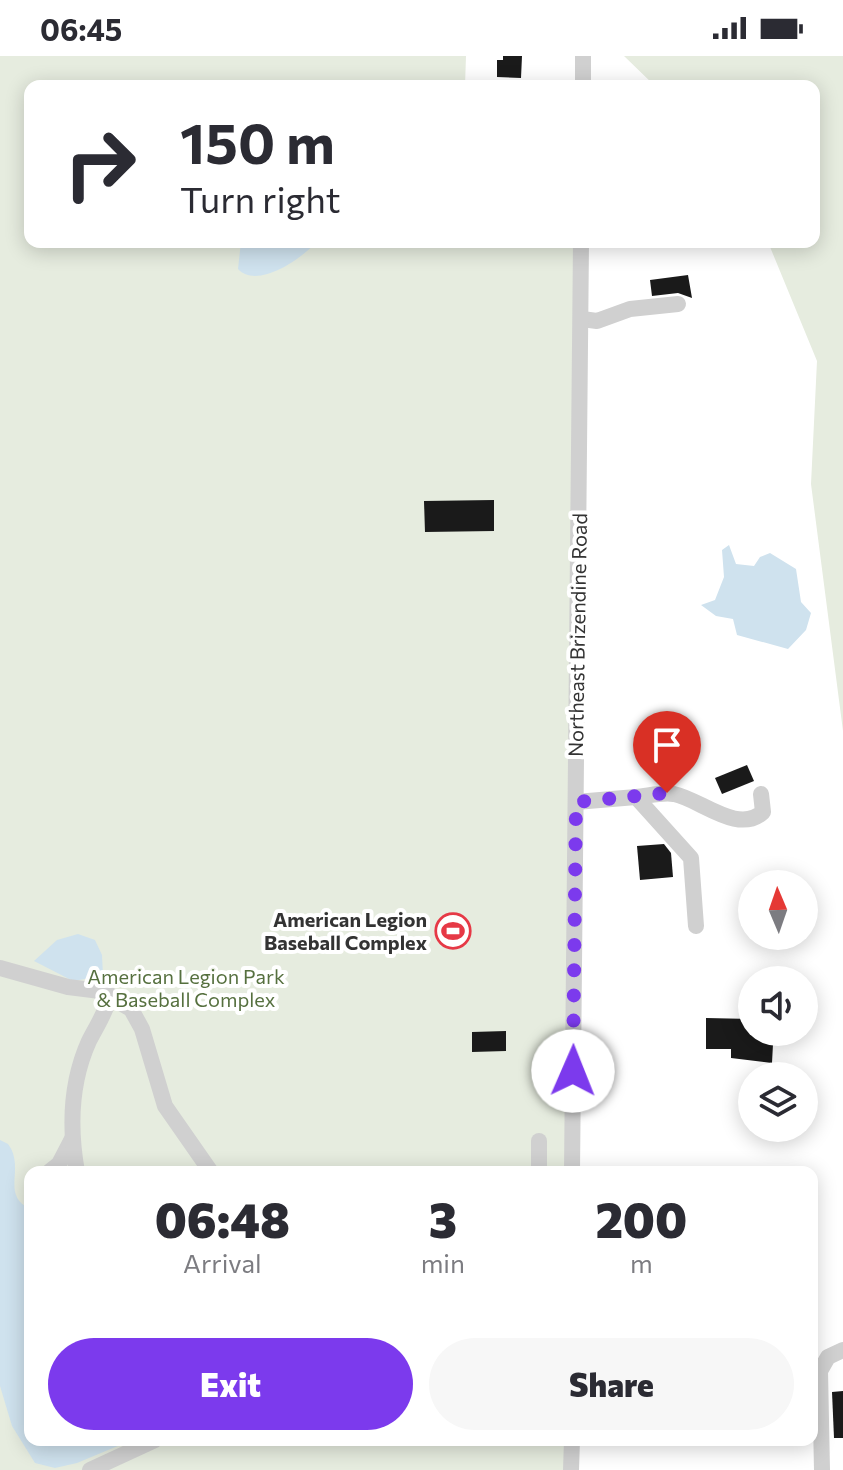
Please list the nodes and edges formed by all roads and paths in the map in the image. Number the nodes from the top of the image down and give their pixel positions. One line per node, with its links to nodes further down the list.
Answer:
1 (583, 56): 2 (street)
2 (583, 80)
3 (581, 248): 5 (street, Northeast Brizendine Road)
4 (678, 304): 5 (street)
5 (582, 319): 8 (street, Northeast Brizendine Road)
6 (761, 794): 7 (street)
7 (636, 797): 8 (street); 9 (street)
8 (576, 802): 18 (street, Northeast Brizendine Road)
9 (696, 926)
10 (0, 968): 11 (street)
11 (110, 995): 12 (street); 16 (street)
12 (72, 1139): 14 (street); 15 (street)
13 (539, 1141): 17 (street)
14 (56, 1166)
15 (76, 1166)
16 (207, 1166)
17 (539, 1166)
18 (572, 1166)
19 (843, 1350): 24 (street)
20 (142, 1446): 22 (street)
21 (572, 1446): 23 (street)
22 (90, 1470)
23 (571, 1470)
24 (822, 1470)

